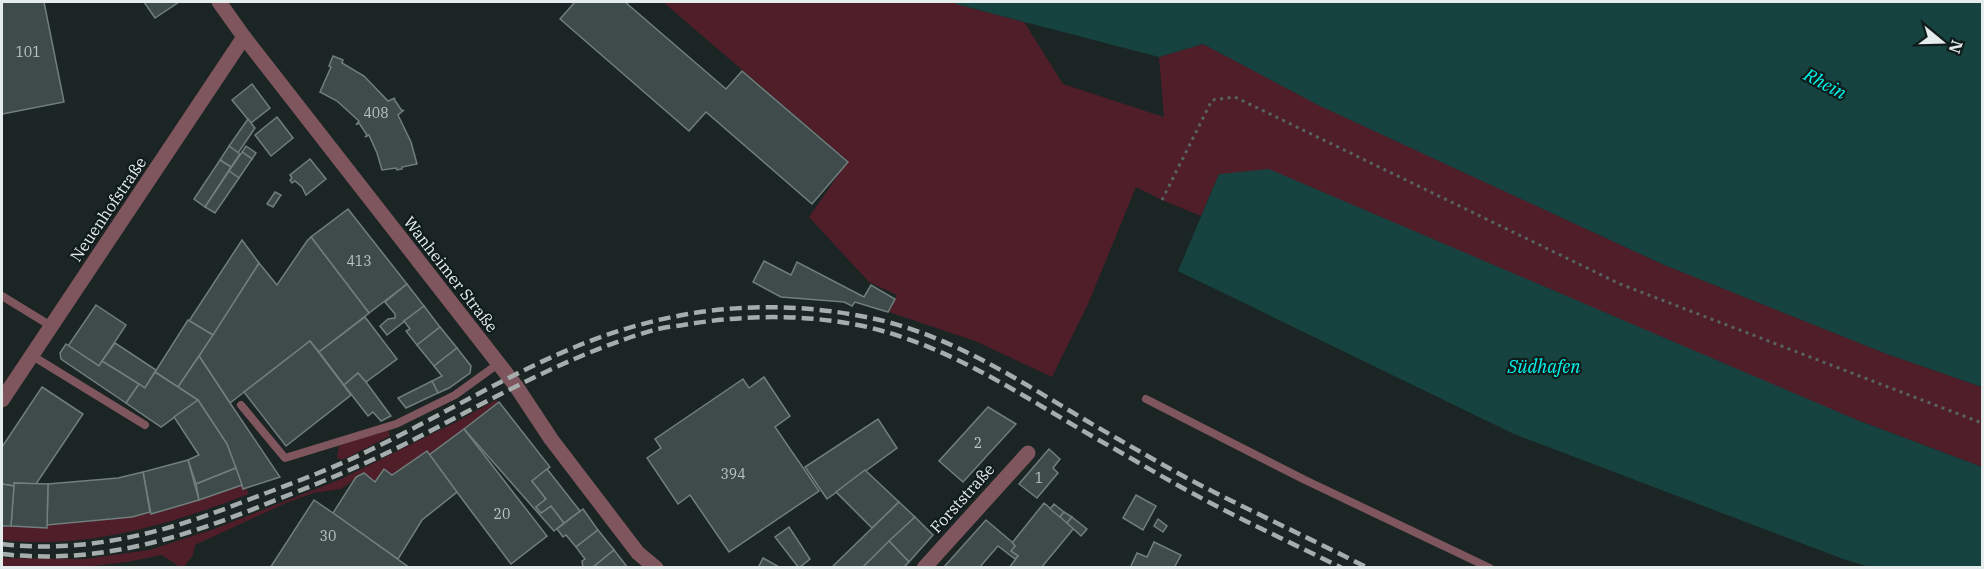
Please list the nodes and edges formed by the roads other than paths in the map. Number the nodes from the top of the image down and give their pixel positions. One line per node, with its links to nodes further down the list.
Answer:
1 (219, 2): 2 (street, Wanheimer Straße)
2 (244, 37): 4 (street, Neuenhofstraße); 6 (street, Wanheimer Straße)
3 (2, 296): 4 (lane)
4 (51, 327): 5 (street, Neuenhofstraße)
5 (32, 355): 8 (street, Neuenhofstraße); 10 (lane)
6 (498, 364): 9 (lane); 12 (street, Wanheimer Straße)
7 (1146, 399): 14 (lane)
8 (2, 400)
9 (242, 405)
10 (144, 425)
11 (1028, 453): 13 (street, Forststraße)
12 (656, 567)
13 (924, 567)
14 (1490, 567)

